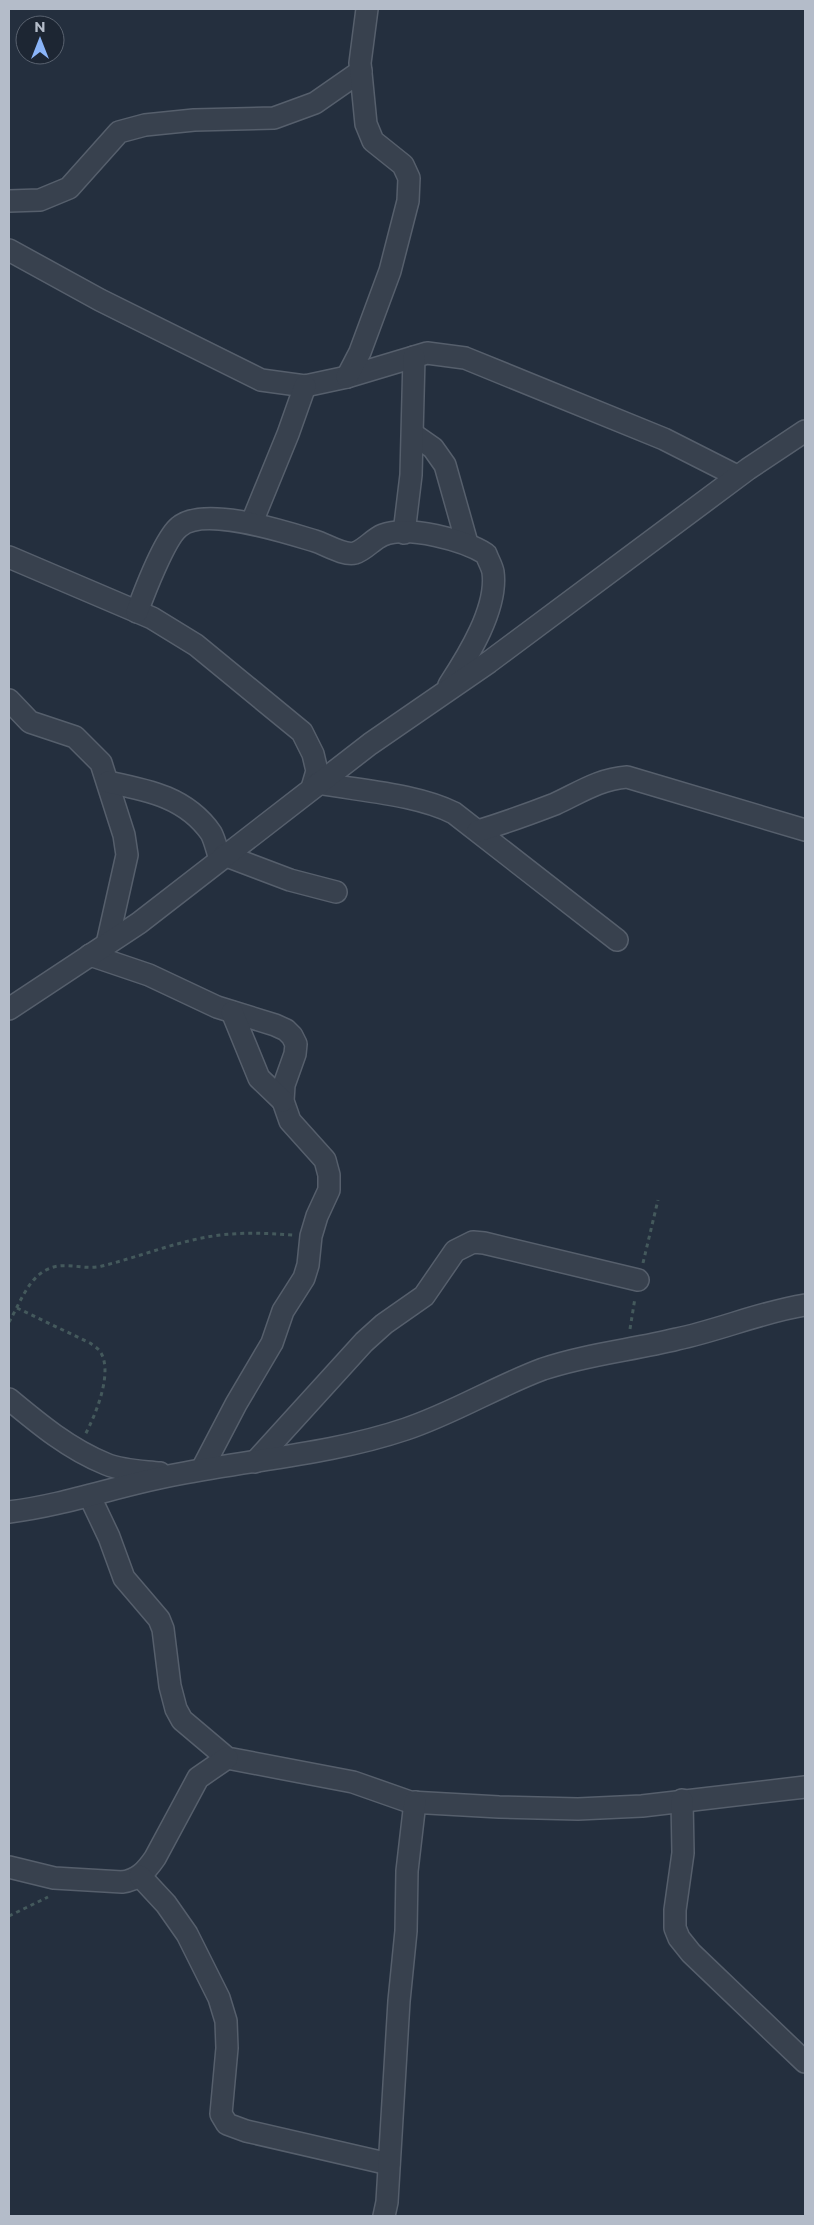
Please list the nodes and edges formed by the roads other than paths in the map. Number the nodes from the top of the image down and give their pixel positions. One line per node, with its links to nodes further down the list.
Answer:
1 (367, 9): 2 (street)
2 (361, 71): 3 (street); 6 (street)
3 (9, 200)
4 (9, 250): 7 (street)
5 (414, 357): 6 (street); 9 (street); 10 (street)
6 (348, 377): 7 (street)
7 (305, 386): 11 (street)
8 (805, 432): 10 (street)
9 (412, 434): 12 (street); 13 (street)
10 (737, 476): 16 (street)
11 (252, 522): 12 (street); 15 (street)
12 (404, 533): 13 (street)
13 (467, 543): 16 (street)
14 (9, 557): 15 (street)
15 (137, 612): 19 (street)
16 (442, 694): 19 (street)
17 (9, 700): 18 (street)
18 (108, 782): 22 (street); 25 (street)
19 (315, 785): 21 (street); 22 (street)
20 (805, 830): 21 (street)
21 (478, 831): 24 (street)
22 (222, 857): 23 (street); 25 (street)
23 (336, 892)
24 (617, 940)
25 (98, 950): 26 (street); 27 (street)
26 (9, 1009)
27 (232, 1012): 28 (street); 28 (street)
28 (283, 1101): 33 (street)
29 (638, 1280): 32 (street)
30 (805, 1305): 32 (street)
31 (9, 1399): 34 (street)
32 (255, 1462): 33 (street)
33 (202, 1470): 34 (street)
34 (176, 1474): 35 (street)
35 (90, 1497): 36 (street); 37 (street)
36 (9, 1512)
37 (227, 1758): 40 (street); 42 (street)
38 (805, 1787): 39 (street)
39 (682, 1800): 40 (street); 43 (street)
40 (416, 1802): 44 (street)
41 (9, 1867): 42 (street)
42 (140, 1876): 44 (street)
43 (805, 2062)
44 (389, 2164): 45 (street)
45 (384, 2216)

